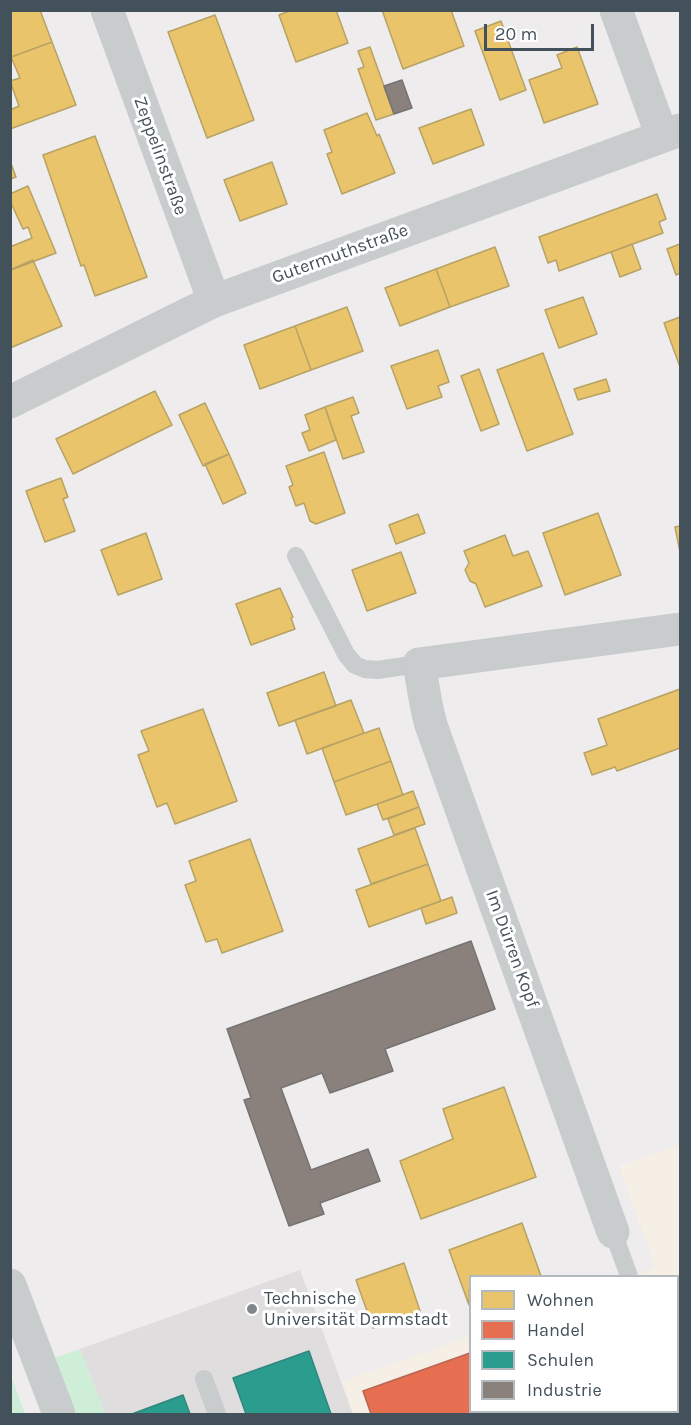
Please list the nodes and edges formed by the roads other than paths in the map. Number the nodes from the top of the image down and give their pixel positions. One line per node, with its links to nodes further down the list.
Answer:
1 (106, 10): 4 (street, Zeppelinstraße)
2 (616, 10): 3 (street)
3 (671, 133): 4 (street, Gutermuthstraße)
4 (214, 301): 5 (street, Gutermuthstraße)
5 (10, 402)
6 (296, 556): 8 (lane)
7 (681, 629): 8 (street)
8 (419, 664): 9 (street, Im Dürren Kopf)
9 (614, 1232): 10 (lane)
10 (629, 1275)
11 (10, 1285): 13 (street)
12 (204, 1378): 14 (lane)
13 (59, 1414)
14 (217, 1414)

